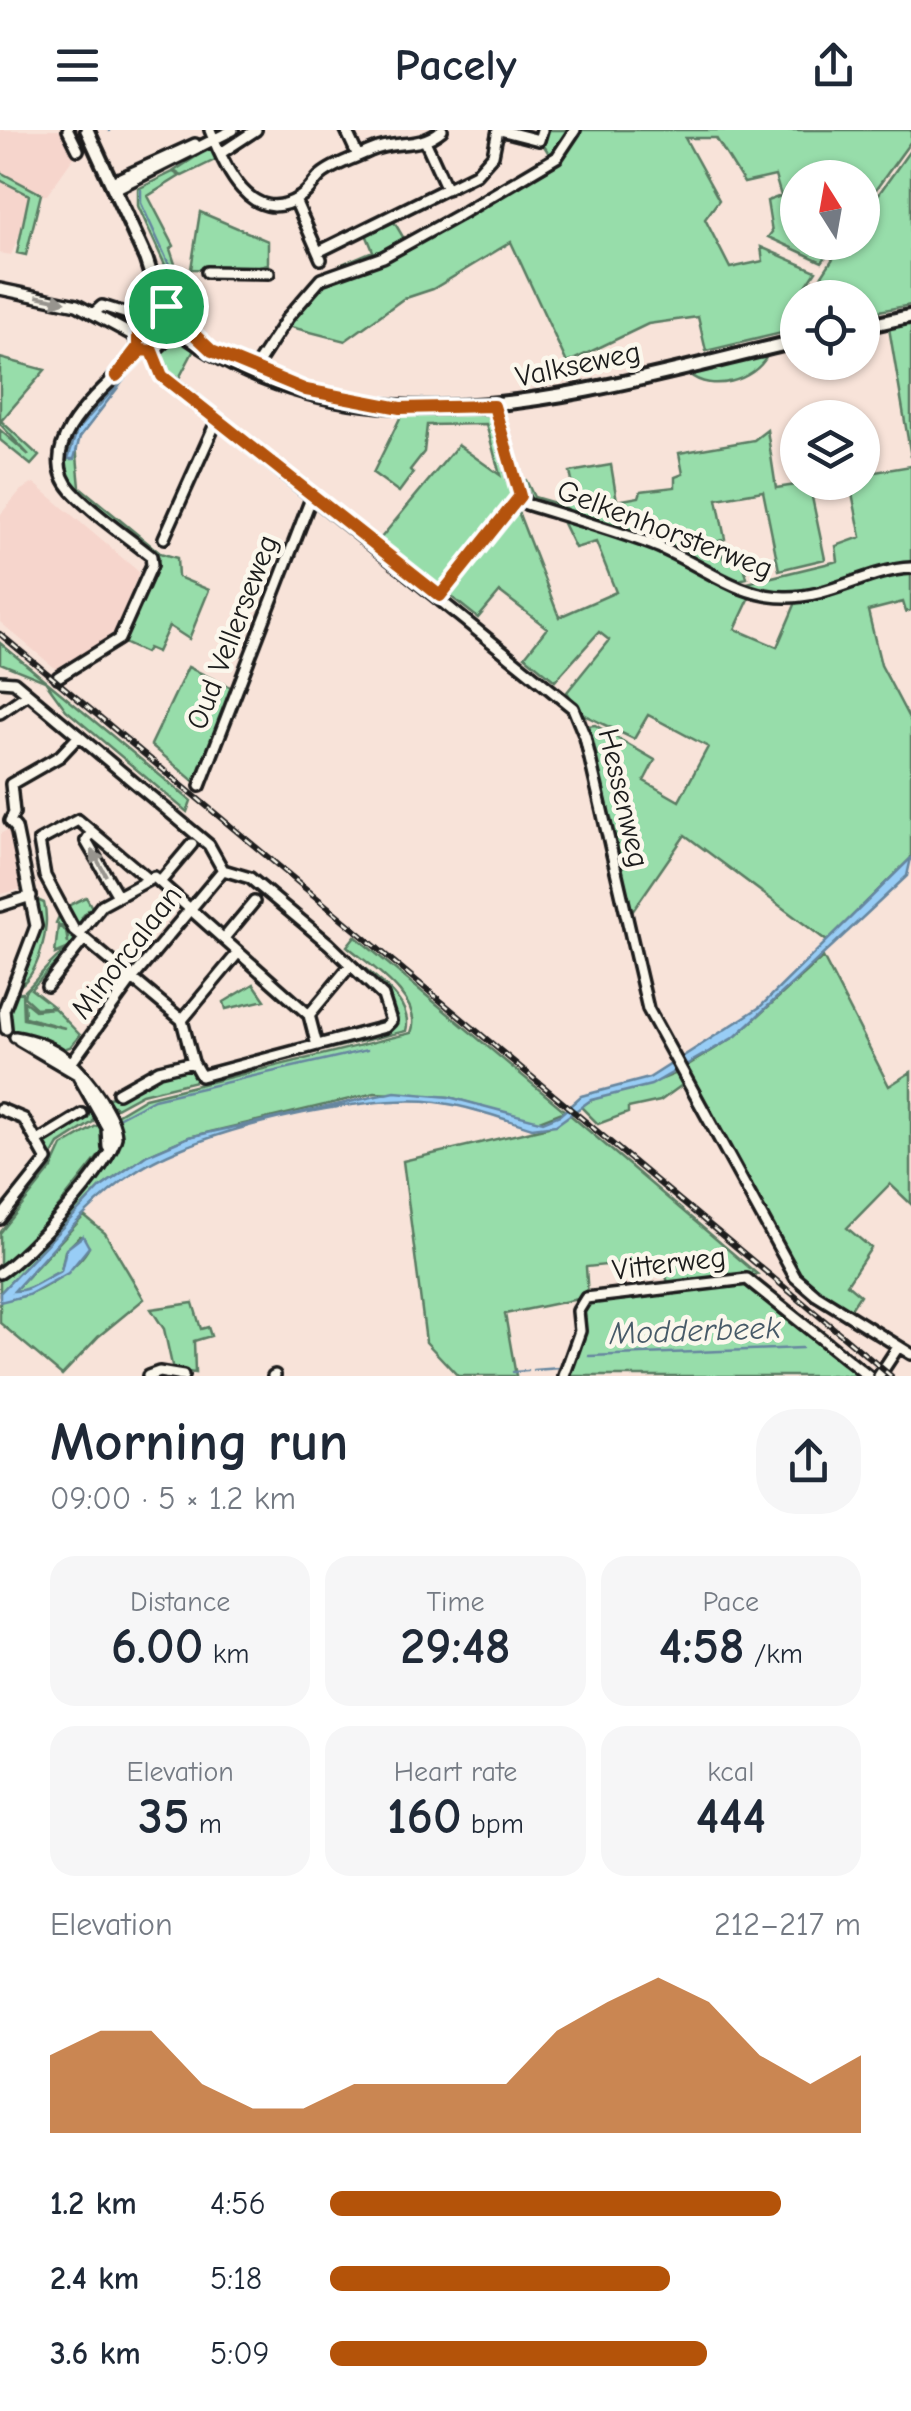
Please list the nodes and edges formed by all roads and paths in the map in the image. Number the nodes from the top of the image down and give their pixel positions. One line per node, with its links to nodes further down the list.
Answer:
1 (68, 130): 13 (street)
2 (90, 130): 16 (main road)
3 (224, 130): 11 (street)
4 (233, 130): 11 (street)
5 (256, 130): 14 (street)
6 (346, 130): 15 (street)
7 (442, 130): 12 (street)
8 (499, 130): 9 (street); 17 (street)
9 (542, 130)
10 (575, 130): 30 (street)
11 (212, 135): 14 (street); 16 (street)
12 (426, 143): 15 (street); 17 (street)
13 (78, 150)
14 (221, 154): 18 (street)
15 (358, 156): 18 (street)
16 (116, 184): 22 (main road)
17 (447, 189): 18 (street)
18 (296, 200)
19 (207, 272): 20 (street)
20 (269, 273)
21 (0, 289): 23 (street, one-way to 23)
22 (166, 307): 27 (main road); 28 (main road)
23 (94, 313): 24 (street); 28 (street)
24 (134, 316)
25 (911, 316): 26 (main road)
26 (880, 323)
27 (179, 326): 28 (main road); 30 (main road, Valkseweg)
28 (142, 346): 32 (street, Hessenweg); 38 (street)
29 (780, 346): 31 (main road, Valkseweg)
30 (253, 371): 31 (main road, Valkseweg)
31 (494, 406): 34 (street, Gelkenhorsterweg)
32 (217, 420): 33 (street, Hessenweg); 35 (street)
33 (312, 496): 37 (street, Hessenweg); 43 (street, Oud Vellerseweg)
34 (520, 496): 36 (street, Gelkenhorsterweg); 37 (street, Gelkenhorsterweg)
35 (164, 538)
36 (911, 568)
37 (440, 596): 73 (street, Hessenweg)
38 (58, 677)
39 (1, 683): 40 (street)
40 (28, 694): 41 (street); 42 (street)
41 (3, 714)
42 (79, 736): 44 (street); 47 (street)
43 (200, 786)
44 (5, 822): 50 (street)
45 (92, 832): 48 (street); 51 (street, one-way to 45); 55 (street)
46 (192, 844): 49 (street)
47 (224, 870): 54 (street, Minorcalaan); 58 (street)
48 (147, 878): 49 (street); 51 (street)
49 (160, 882): 54 (street)
50 (31, 896): 53 (street); 63 (street)
51 (118, 896): 55 (street)
52 (254, 902): 56 (street)
53 (0, 906)
54 (191, 908): 56 (street); 59 (street, Minorcalaan)
55 (81, 936): 59 (street); 60 (street)
56 (226, 937): 57 (street)
57 (238, 954): 61 (street); 62 (street)
58 (349, 967): 61 (street); 64 (street)
59 (132, 979): 62 (street); 66 (street, Minorcalaan)
60 (48, 986)
61 (309, 1015): 64 (street)
62 (182, 1020): 65 (street)
63 (3, 1030): 66 (street)
64 (316, 1042): 65 (street)
65 (193, 1062): 67 (street)
66 (71, 1063): 72 (street)
67 (118, 1093)
68 (0, 1109): 70 (street)
69 (82, 1114): 70 (street)
70 (38, 1141): 71 (street)
71 (0, 1219)
72 (0, 1273)
73 (898, 1347): 74 (street, Hessenweg); 79 (street)
74 (911, 1354)
75 (148, 1376): 76 (street)
76 (183, 1376)
77 (564, 1376): 78 (street, Vitterweg)
78 (868, 1376)
79 (879, 1376)

